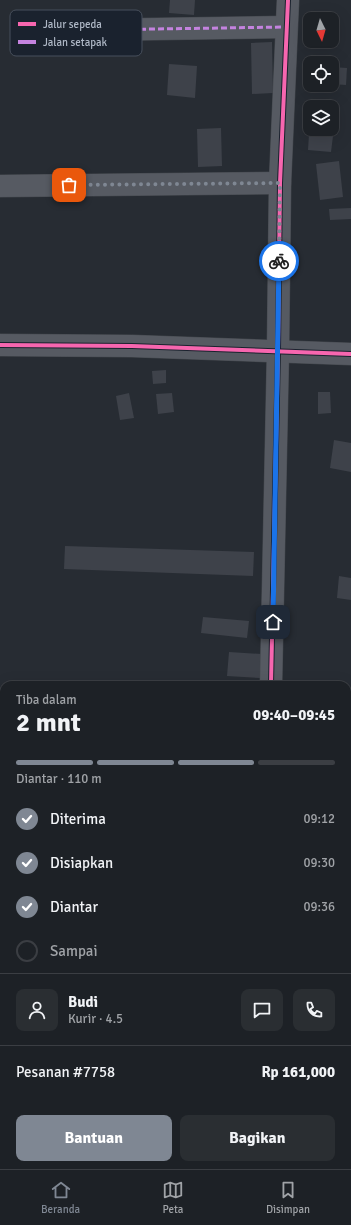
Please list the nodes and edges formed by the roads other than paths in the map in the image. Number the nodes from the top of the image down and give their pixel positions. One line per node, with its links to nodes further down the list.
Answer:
1 (288, 0): 2 (street)
2 (286, 27): 3 (street); 4 (street)
3 (142, 29)
4 (280, 183): 5 (street); 7 (street)
5 (0, 186)
6 (0, 345): 7 (street)
7 (278, 350): 8 (street); 9 (street)
8 (351, 354)
9 (271, 681)

